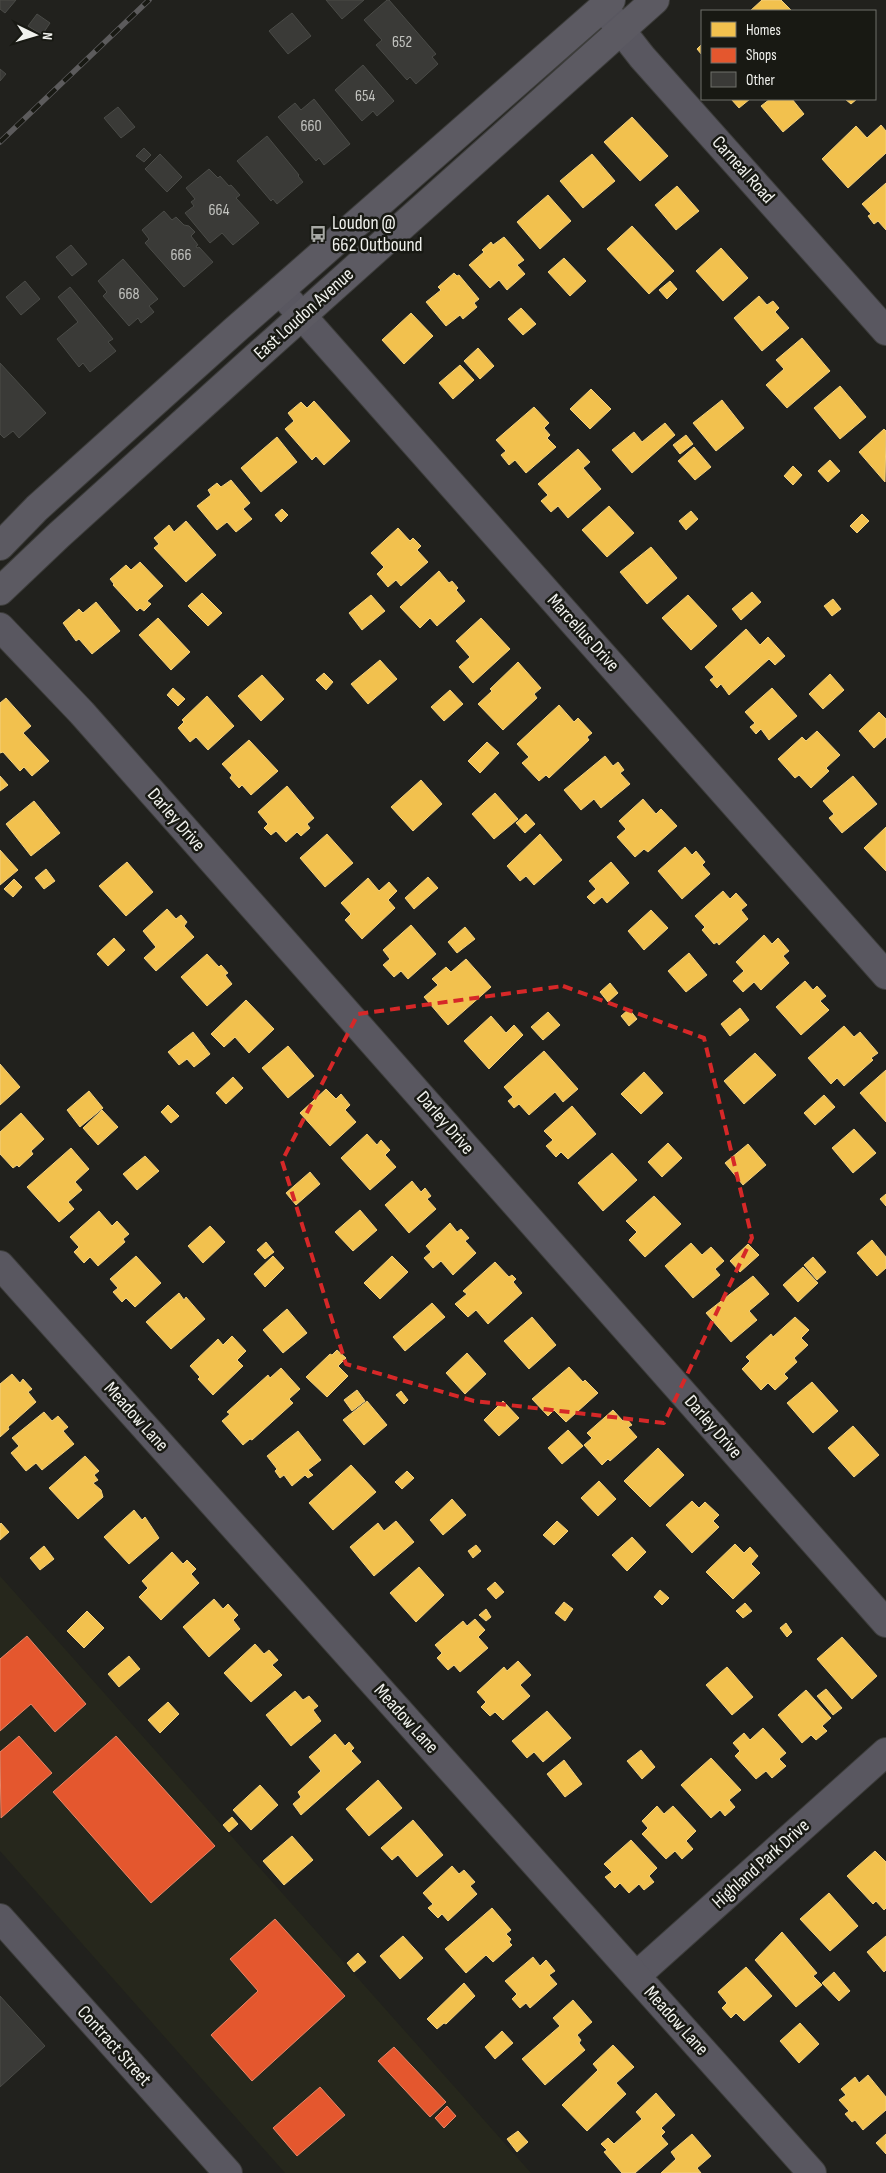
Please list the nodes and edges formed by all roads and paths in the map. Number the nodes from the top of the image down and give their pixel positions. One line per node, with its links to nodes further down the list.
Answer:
1 (655, 0): 3 (main road, East Loudon Avenue)
2 (607, 4): 3 (street, Carneal Road); 4 (main road, East Loudon Avenue)
3 (621, 30): 5 (main road, East Loudon Avenue); 6 (street, Carneal Road)
4 (280, 291): 5 (street, Marcellus Drive); 7 (main road, East Loudon Avenue)
5 (302, 316): 8 (main road, East Loudon Avenue); 10 (street, Marcellus Drive)
6 (886, 331)
7 (0, 546)
8 (0, 591)
9 (0, 627): 12 (street, Darley Drive)
10 (886, 975)
11 (0, 1265): 15 (street, Meadow Lane)
12 (886, 1623)
13 (886, 1752): 15 (street, Highland Park Drive)
14 (0, 1918): 16 (street, Contract Street)
15 (636, 1976): 17 (street, Meadow Lane)
16 (228, 2173)
17 (812, 2173)

